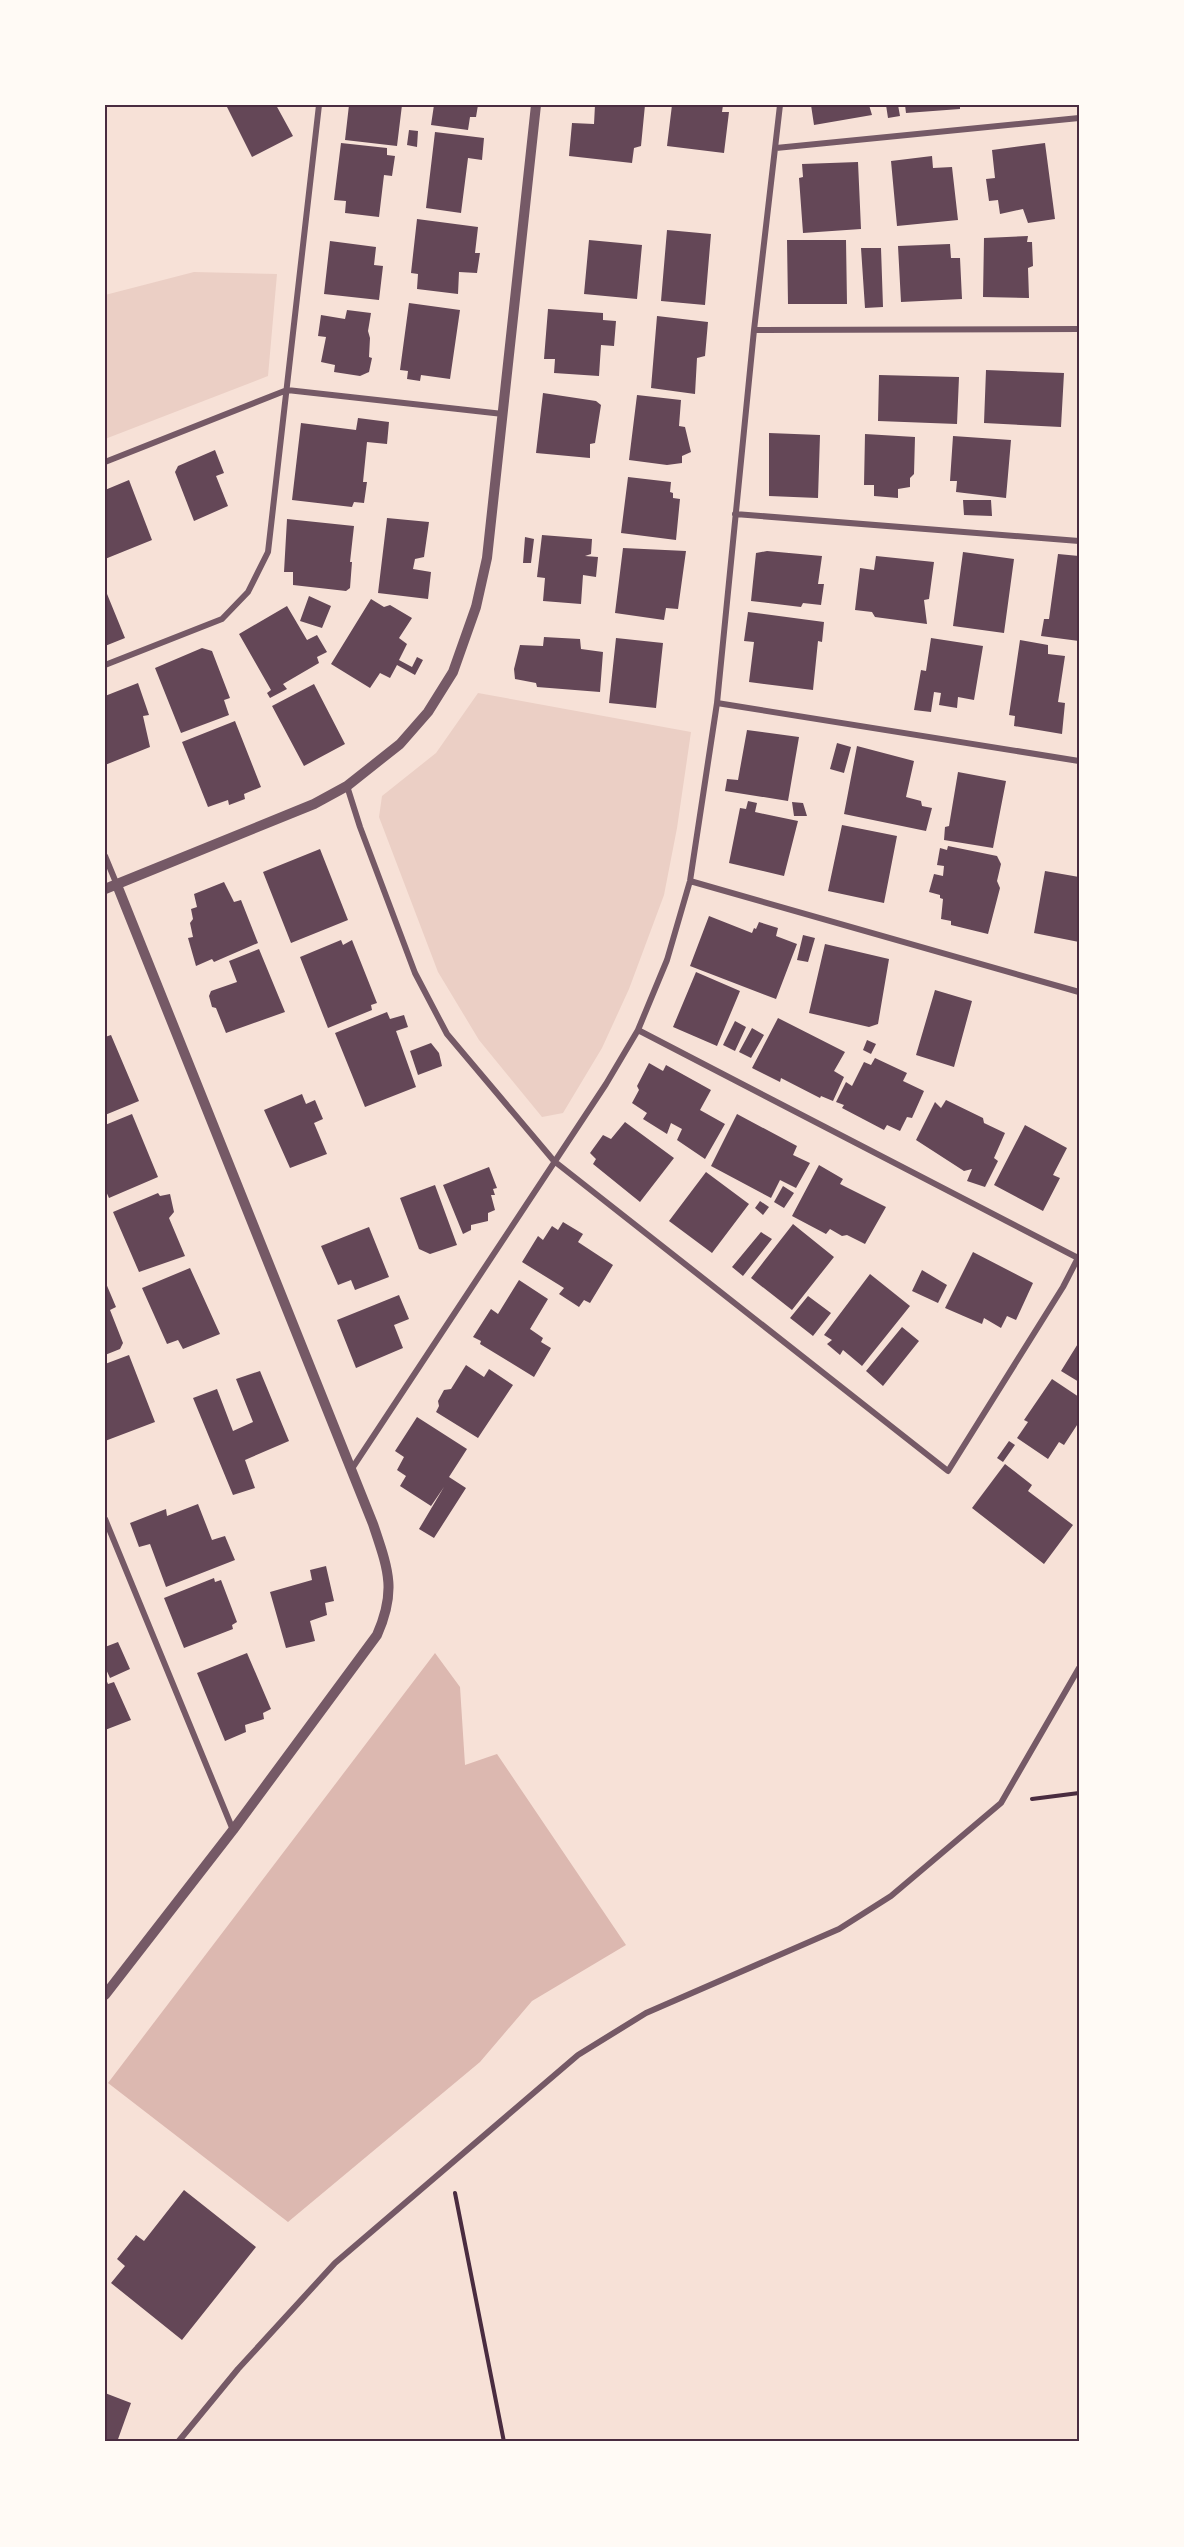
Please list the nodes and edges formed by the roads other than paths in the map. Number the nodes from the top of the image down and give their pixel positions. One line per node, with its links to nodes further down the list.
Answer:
1 (319, 105): 8 (street)
2 (536, 105): 9 (street)
3 (780, 105): 5 (street)
4 (1079, 118): 5 (street)
5 (776, 148): 7 (street)
6 (1079, 329): 7 (street)
7 (754, 330): 11 (street)
8 (287, 390): 9 (street); 10 (street); 13 (street)
9 (504, 414): 16 (street)
10 (105, 462)
11 (735, 514): 12 (street); 14 (street)
12 (1079, 541)
13 (105, 665)
14 (717, 703): 15 (street); 18 (street)
15 (1079, 761)
16 (347, 786): 19 (street); 23 (street)
17 (105, 856): 19 (street)
18 (690, 881): 21 (street); 22 (street)
19 (117, 885): 20 (street); 25 (street)
20 (105, 889)
21 (1079, 992)
22 (638, 1030): 23 (street); 24 (street)
23 (554, 1161): 24 (street); 25 (street)
24 (1079, 1257)
25 (351, 1470): 29 (street)
26 (105, 1519): 27 (street)
27 (107, 1532): 29 (street)
28 (1079, 1668): 31 (street)
29 (233, 1830): 30 (street)
30 (105, 1995)
31 (178, 2442)

